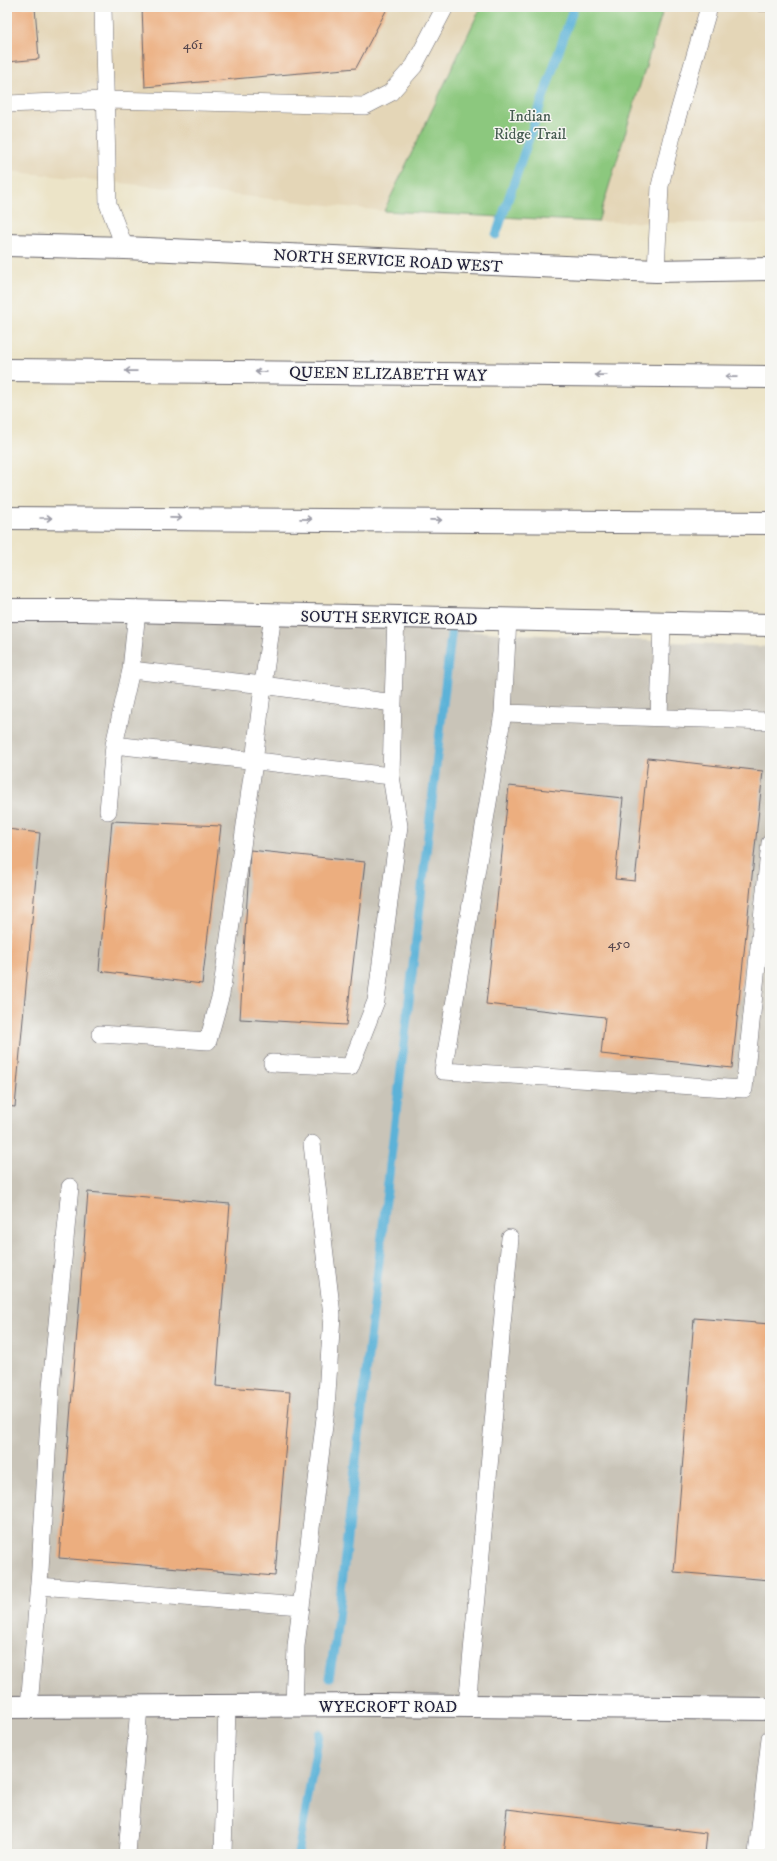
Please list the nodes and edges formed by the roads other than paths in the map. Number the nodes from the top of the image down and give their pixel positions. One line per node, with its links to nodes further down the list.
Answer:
1 (103, 7): 4 (lane)
2 (445, 7): 4 (lane)
3 (709, 7): 9 (lane)
4 (106, 100): 5 (lane); 7 (lane)
5 (7, 104)
6 (7, 245): 7 (main road, NORTH SERVICE ROAD WEST)
7 (126, 248): 9 (main road, NORTH SERVICE ROAD WEST)
8 (770, 269): 9 (main road, NORTH SERVICE ROAD WEST)
9 (656, 272)
10 (7, 370): 11 (main road, QUEEN ELIZABETH WAY, one-way to 10)
11 (770, 377)
12 (7, 518): 13 (main road, one-way to 13)
13 (770, 523)
14 (7, 610): 15 (main road, SOUTH SERVICE ROAD)
15 (137, 611): 16 (main road, SOUTH SERVICE ROAD); 21 (lane)
16 (273, 615): 17 (main road, SOUTH SERVICE ROAD); 22 (lane)
17 (396, 617): 18 (main road, SOUTH SERVICE ROAD); 23 (lane)
18 (508, 619): 19 (main road, SOUTH SERVICE ROAD); 24 (lane)
19 (662, 623): 20 (main road, SOUTH SERVICE ROAD); 25 (lane)
20 (770, 625)
21 (131, 670): 22 (lane); 27 (lane)
22 (263, 685): 23 (lane); 28 (lane)
23 (393, 703): 29 (lane)
24 (503, 713): 25 (lane); 31 (lane)
25 (659, 717): 26 (lane)
26 (770, 721)
27 (114, 745): 28 (lane); 30 (lane)
28 (254, 762): 29 (lane); 32 (lane)
29 (391, 776): 33 (lane)
30 (108, 811)
31 (770, 843)
32 (100, 1034)
33 (272, 1064)
34 (312, 1144): 38 (lane)
35 (70, 1187): 37 (lane)
36 (510, 1238): 41 (lane)
37 (39, 1586): 38 (lane); 43 (lane)
38 (301, 1606): 40 (lane)
39 (227, 1706): 40 (main road, WYECROFT ROAD); 44 (main road, WYECROFT ROAD); 48 (lane)
40 (294, 1706): 41 (main road, WYECROFT ROAD)
41 (467, 1706): 45 (main road, WYECROFT ROAD)
42 (7, 1707): 43 (main road, WYECROFT ROAD)
43 (29, 1707): 44 (main road, WYECROFT ROAD)
44 (139, 1707): 47 (lane)
45 (770, 1709)
46 (770, 1738): 49 (lane)
47 (127, 1854)
48 (223, 1854)
49 (757, 1854)

